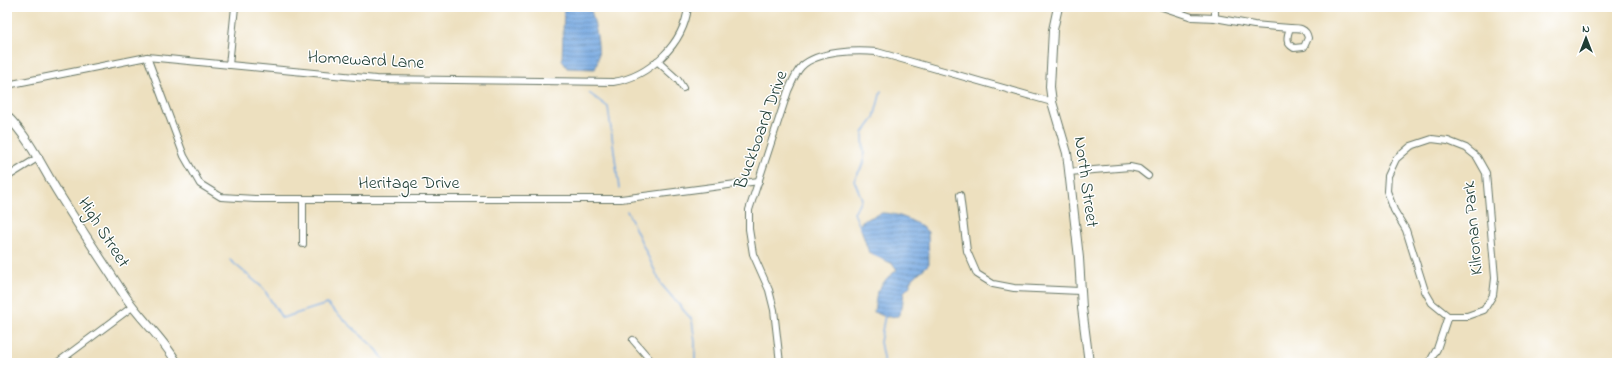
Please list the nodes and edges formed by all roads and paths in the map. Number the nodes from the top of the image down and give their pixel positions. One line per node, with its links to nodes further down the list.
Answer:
1 (235, 7): 10 (street)
2 (688, 7): 9 (street, Homeward Lane)
3 (1058, 7): 13 (street, North Street)
4 (1162, 7): 6 (street)
5 (1215, 7): 6 (street)
6 (1214, 18): 7 (street)
7 (1290, 28)
8 (147, 57): 10 (street, Homeward Lane); 11 (street, Homeward Lane); 21 (street, Heritage Drive)
9 (657, 61): 10 (street, Homeward Lane); 12 (street)
10 (229, 65)
11 (7, 85)
12 (683, 88)
13 (1052, 102): 16 (street, North Street); 19 (street, Buckboard Drive)
14 (7, 116): 15 (street, High Street)
15 (39, 157): 18 (street); 24 (street, High Street)
16 (1069, 172): 17 (street); 23 (street, North Street)
17 (1148, 176)
18 (7, 177)
19 (759, 181): 21 (street, Heritage Drive); 30 (street, Buckboard Drive)
20 (960, 195): 23 (street)
21 (303, 199): 22 (street)
22 (303, 244)
23 (1080, 291): 31 (street, North Street)
24 (132, 307): 27 (street); 28 (street, High Street)
25 (1448, 316): 25 (street, Kilronan Park); 32 (street)
26 (633, 340): 29 (street)
27 (57, 363)
28 (177, 363)
29 (653, 363)
30 (780, 363)
31 (1089, 363)
32 (1429, 363)

